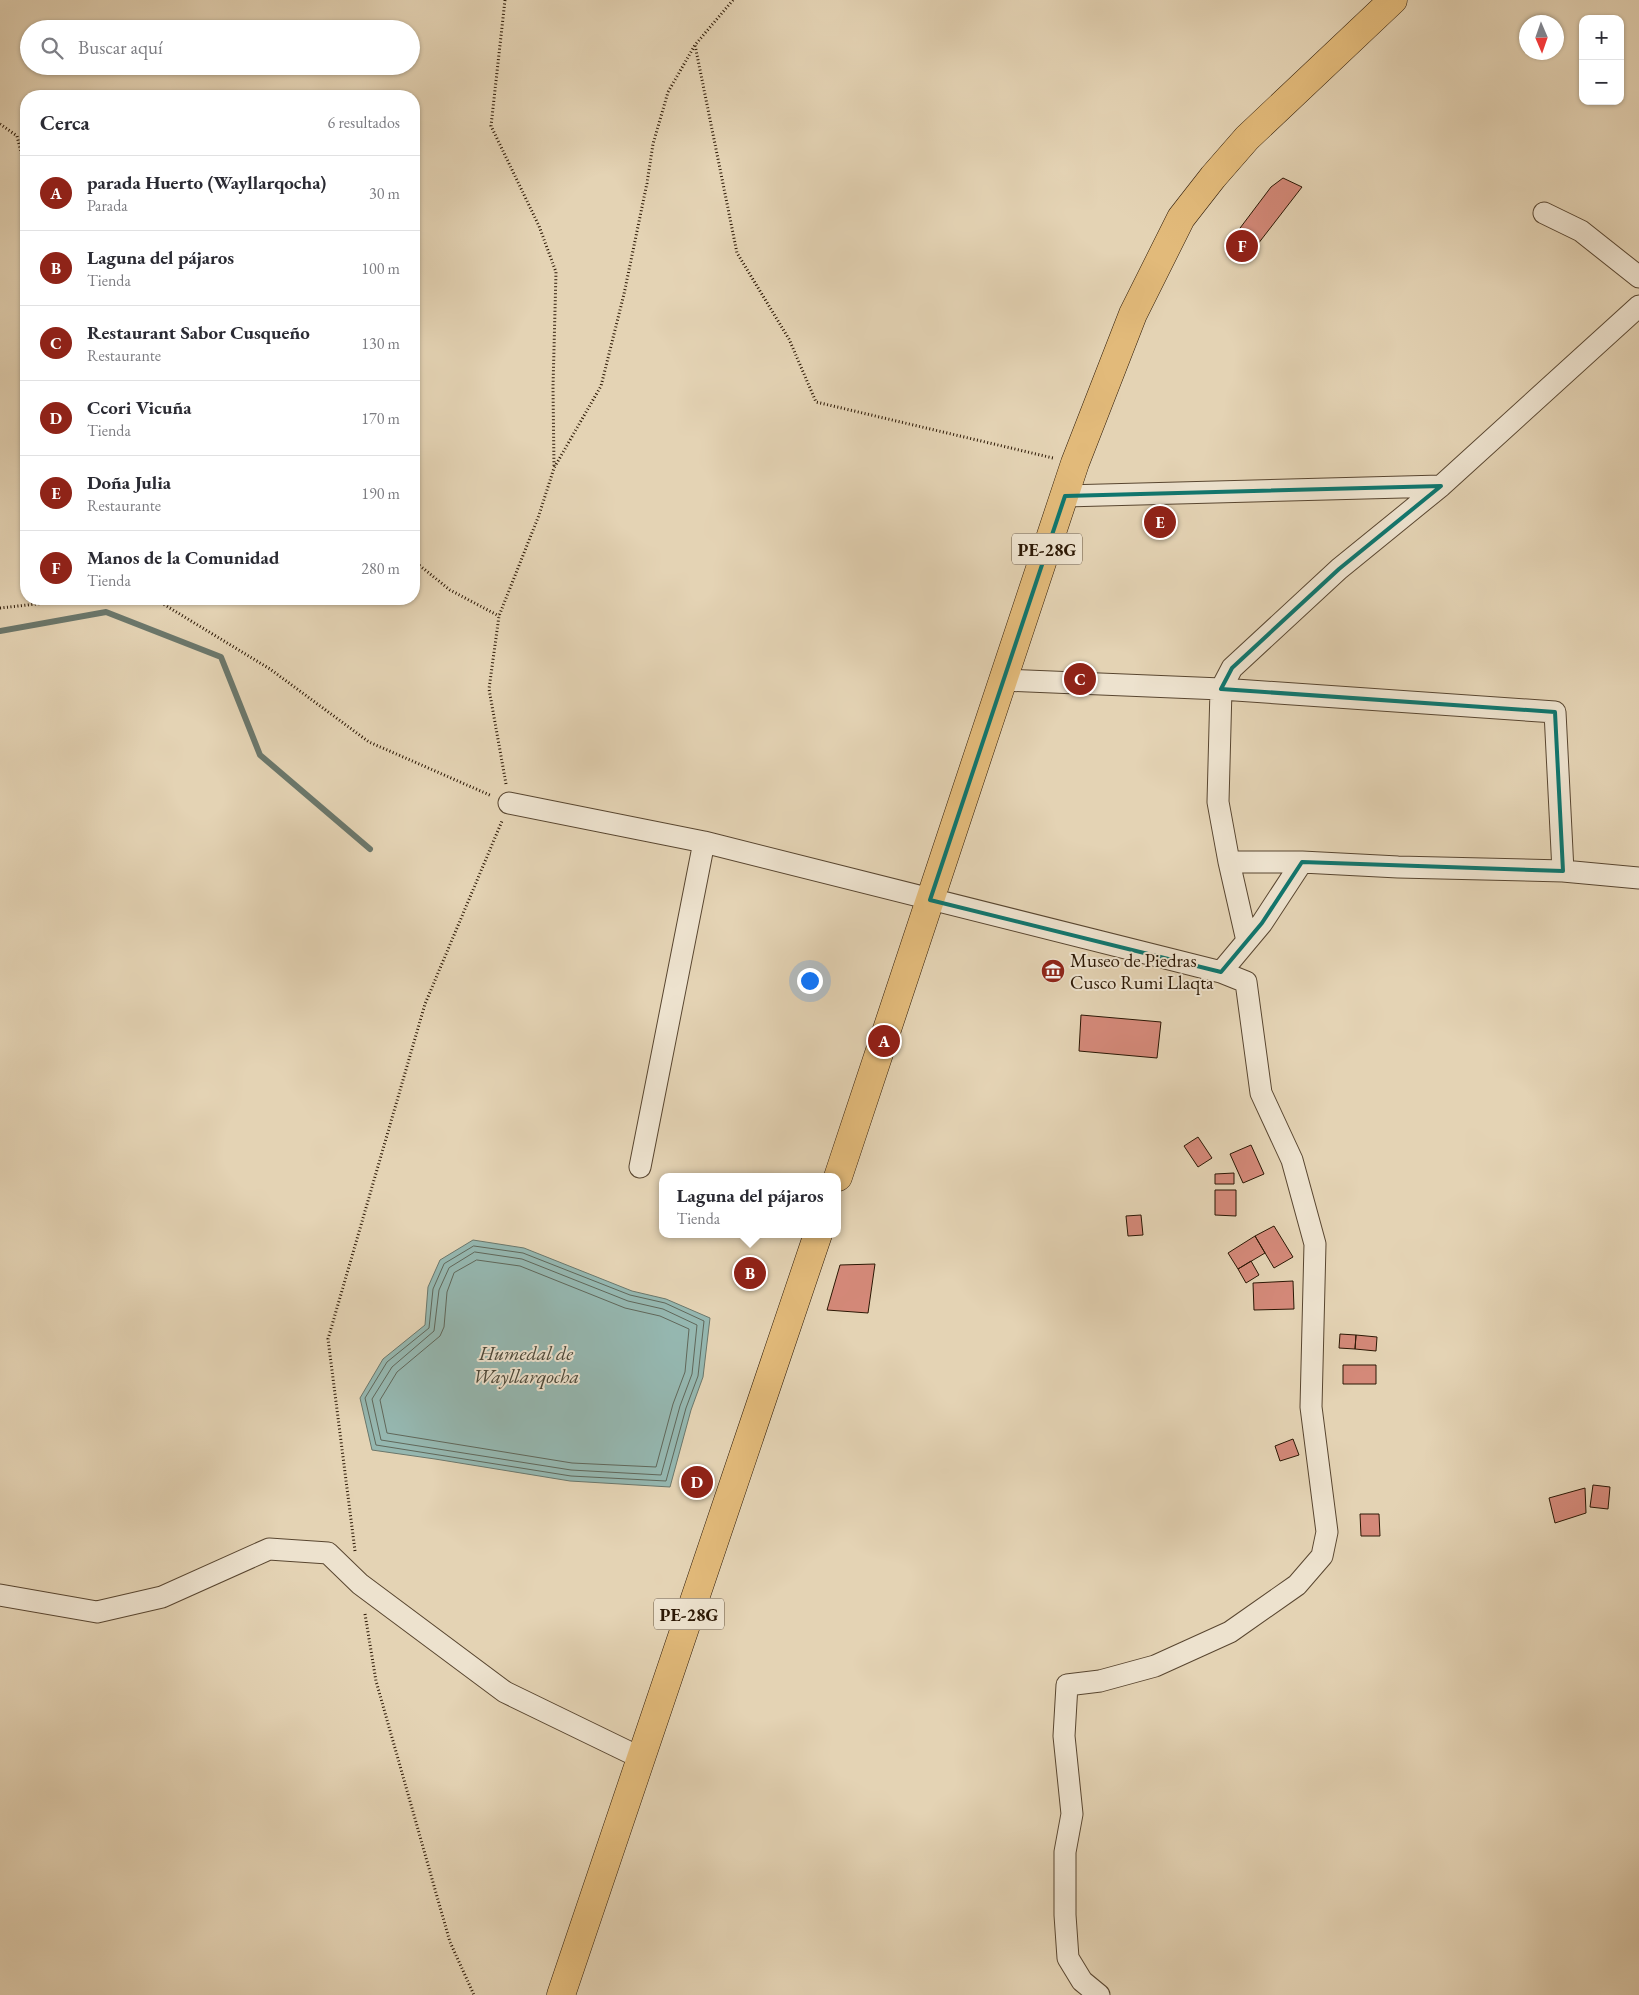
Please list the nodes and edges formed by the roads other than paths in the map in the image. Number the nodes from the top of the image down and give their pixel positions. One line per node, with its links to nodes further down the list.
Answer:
1 (1393, 0): 6 (highway, PE-28G)
2 (1544, 213): 3 (street)
3 (1639, 277)
4 (1639, 306): 5 (street)
5 (1440, 486): 6 (street); 8 (street)
6 (1065, 496): 7 (highway, PE-28G)
7 (1003, 680): 8 (street); 15 (highway, PE-28G)
8 (1221, 689): 11 (street); 13 (street)
9 (509, 803): 10 (street)
10 (704, 842): 15 (street); 18 (street)
11 (1229, 862): 12 (street); 16 (street)
12 (1302, 862): 13 (street); 16 (street)
13 (1563, 871): 14 (street)
14 (1639, 878)
15 (930, 900): 17 (street); 19 (highway, PE-28G)
16 (1247, 941): 17 (street)
17 (1221, 972): 24 (street)
18 (640, 1167)
19 (840, 1173)
20 (817, 1238): 22 (highway, PE-28G)
21 (0, 1596): 22 (street)
22 (641, 1758): 23 (highway, PE-28G)
23 (561, 1995)
24 (1099, 1995)

